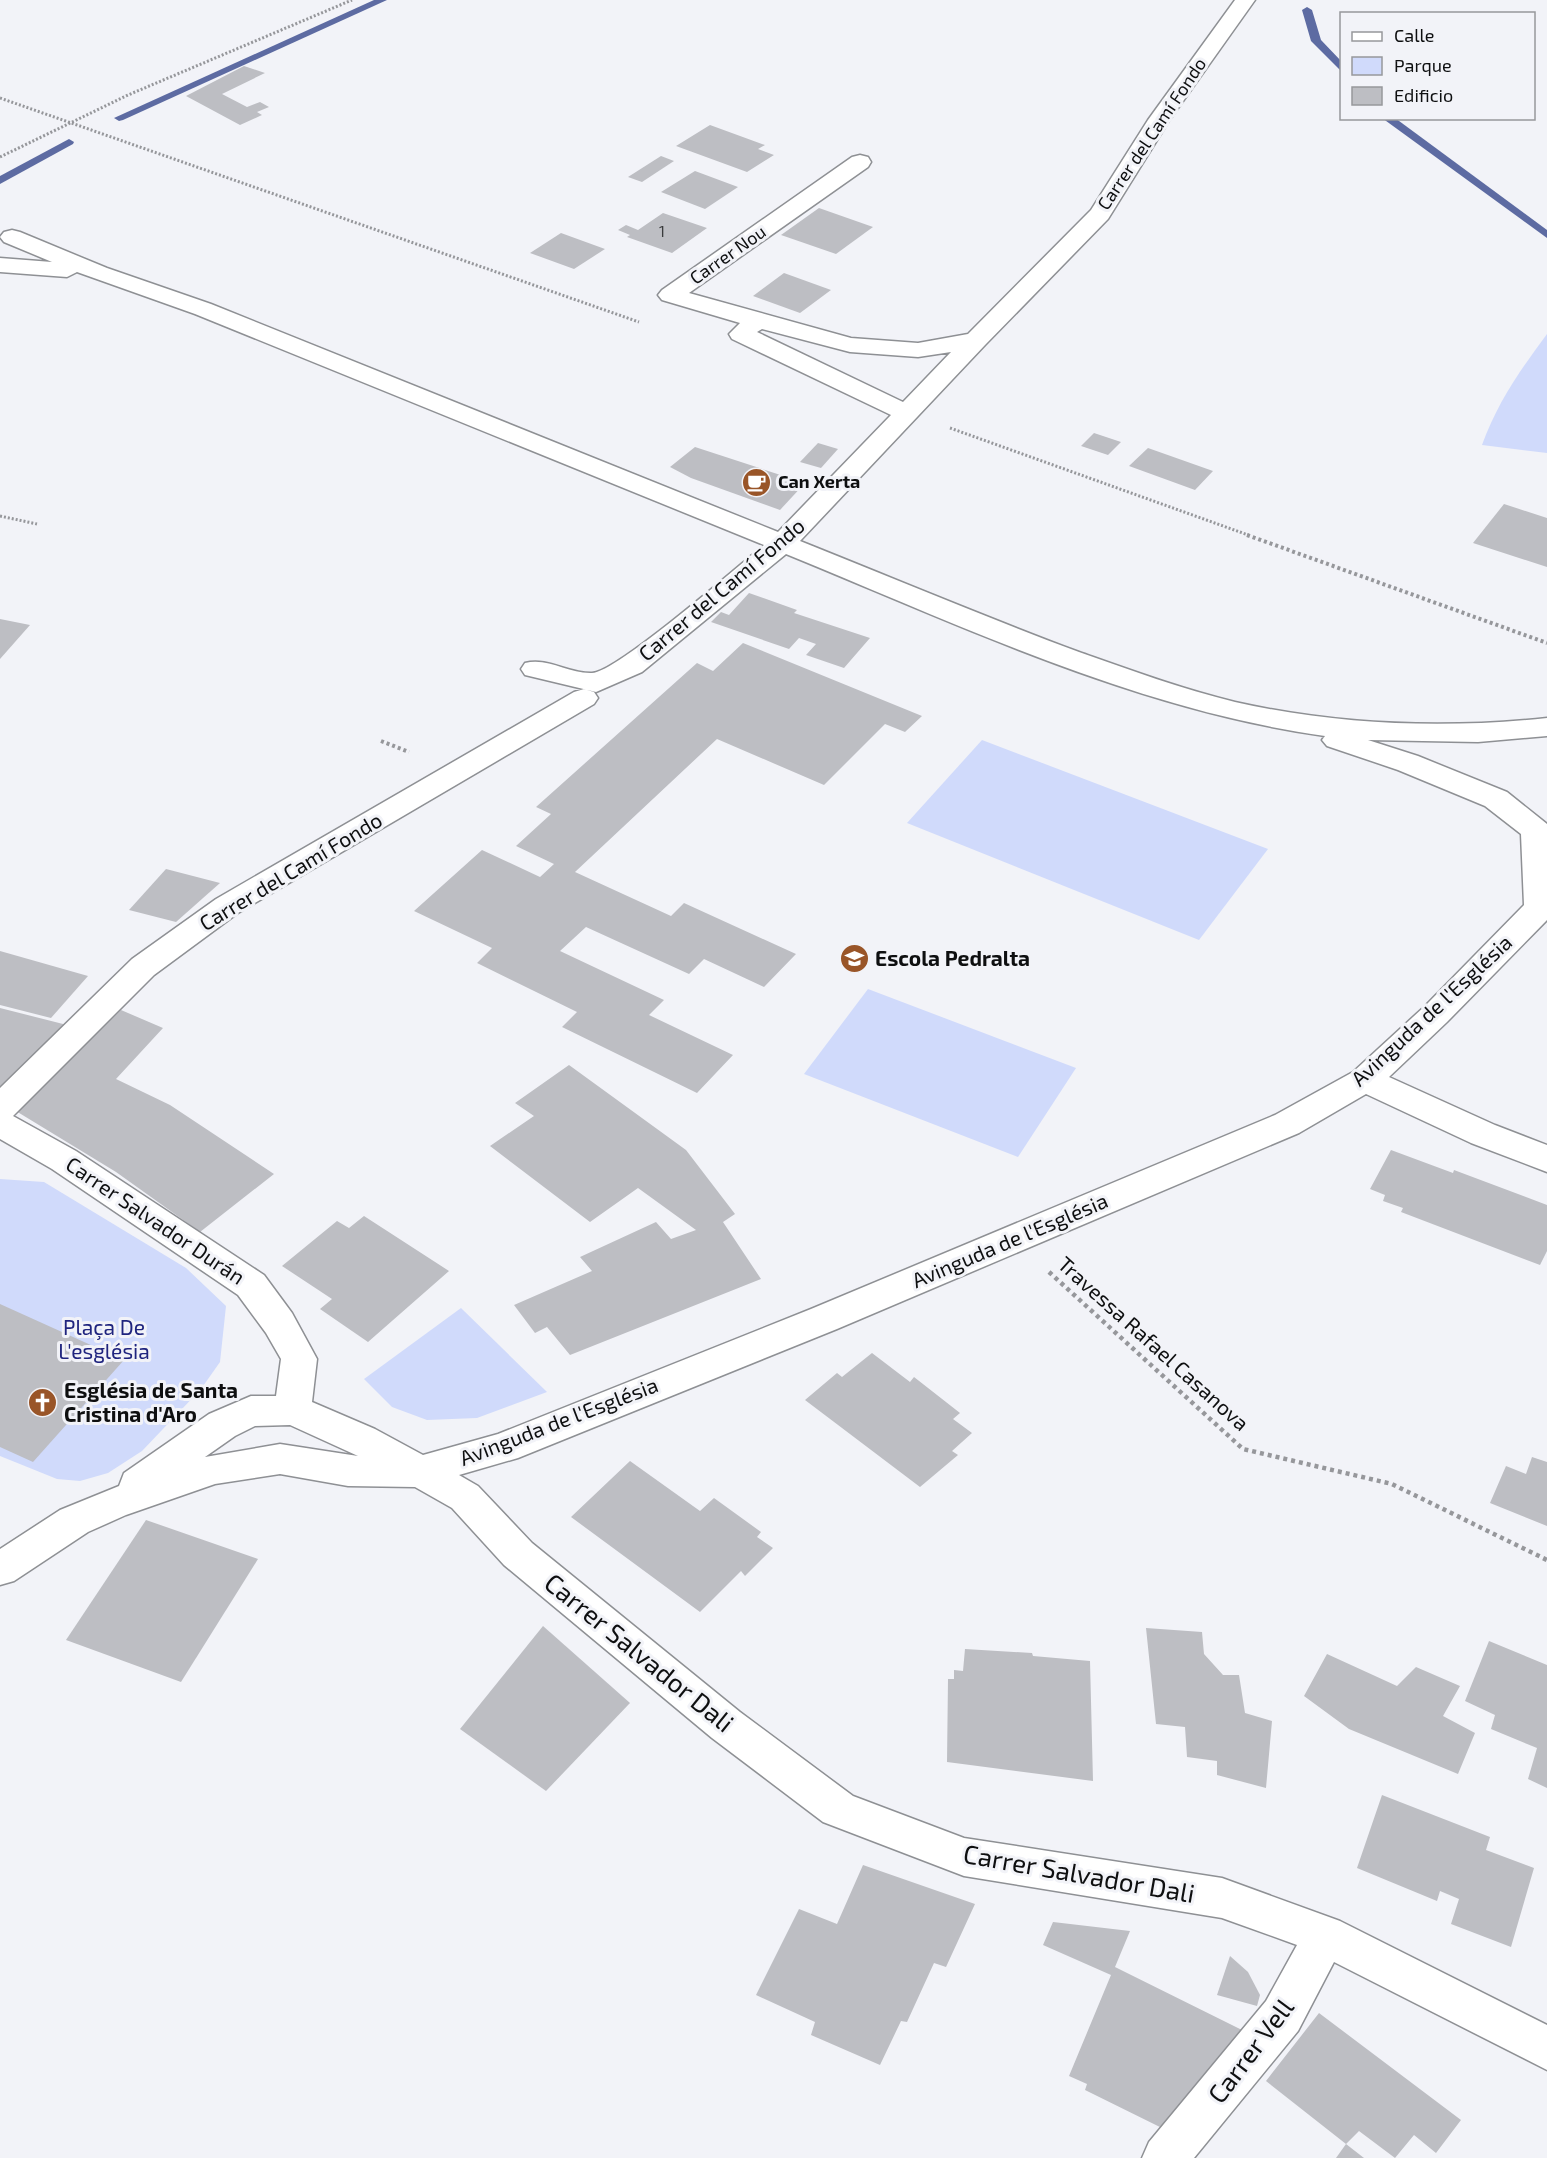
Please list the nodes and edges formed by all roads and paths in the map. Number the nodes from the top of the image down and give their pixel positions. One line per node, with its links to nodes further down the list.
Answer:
1 (352, 0): 4 (path)
2 (1245, 0): 12 (street, Carrer del Camí Fondo)
3 (0, 98): 4 (path)
4 (68, 122): 5 (path); 11 (path)
5 (0, 158)
6 (860, 162): 10 (street, Carrer Nou)
7 (6, 236): 9 (street)
8 (0, 265): 9 (street)
9 (99, 273): 16 (street)
10 (757, 320): 12 (street); 13 (street)
11 (644, 324)
12 (976, 340): 13 (street, Carrer del Camí Fondo)
13 (907, 413): 16 (street, Carrer del Camí Fondo); 17 (path)
14 (0, 516): 15 (path)
15 (37, 524)
16 (782, 544): 18 (street, Carrer del Camí Fondo); 20 (street)
17 (1547, 643)
18 (535, 669)
19 (584, 698): 26 (street, Carrer del Camí Fondo)
20 (1265, 717): 22 (street); 24 (street, Avinguda de l'Església)
21 (1547, 727): 22 (street)
22 (1514, 731): 23 (street)
23 (1547, 734)
24 (1544, 904): 25 (street, Avinguda de l'Església)
25 (1365, 1080): 28 (street); 29 (street, Avinguda de l'Església)
26 (0, 1108)
27 (0, 1124): 30 (street, Carrer Salvador Durán)
28 (1547, 1159)
29 (1013, 1239): 31 (street, Avinguda de l'Església); 33 (path, Travessa Rafael Casanova)
30 (292, 1410): 31 (street, Avinguda de l'Església); 32 (street, Avinguda de l'Església)
31 (418, 1472): 32 (street, Avinguda de l'Església); 35 (street, Carrer Salvador Dali)
32 (113, 1504): 34 (street, Avinguda de l'Església)
33 (1547, 1560)
34 (0, 1569)
35 (1325, 1935): 36 (street, Carrer Salvador Dali); 37 (street, Carrer Vell)
36 (1547, 2048)
37 (1165, 2158)

